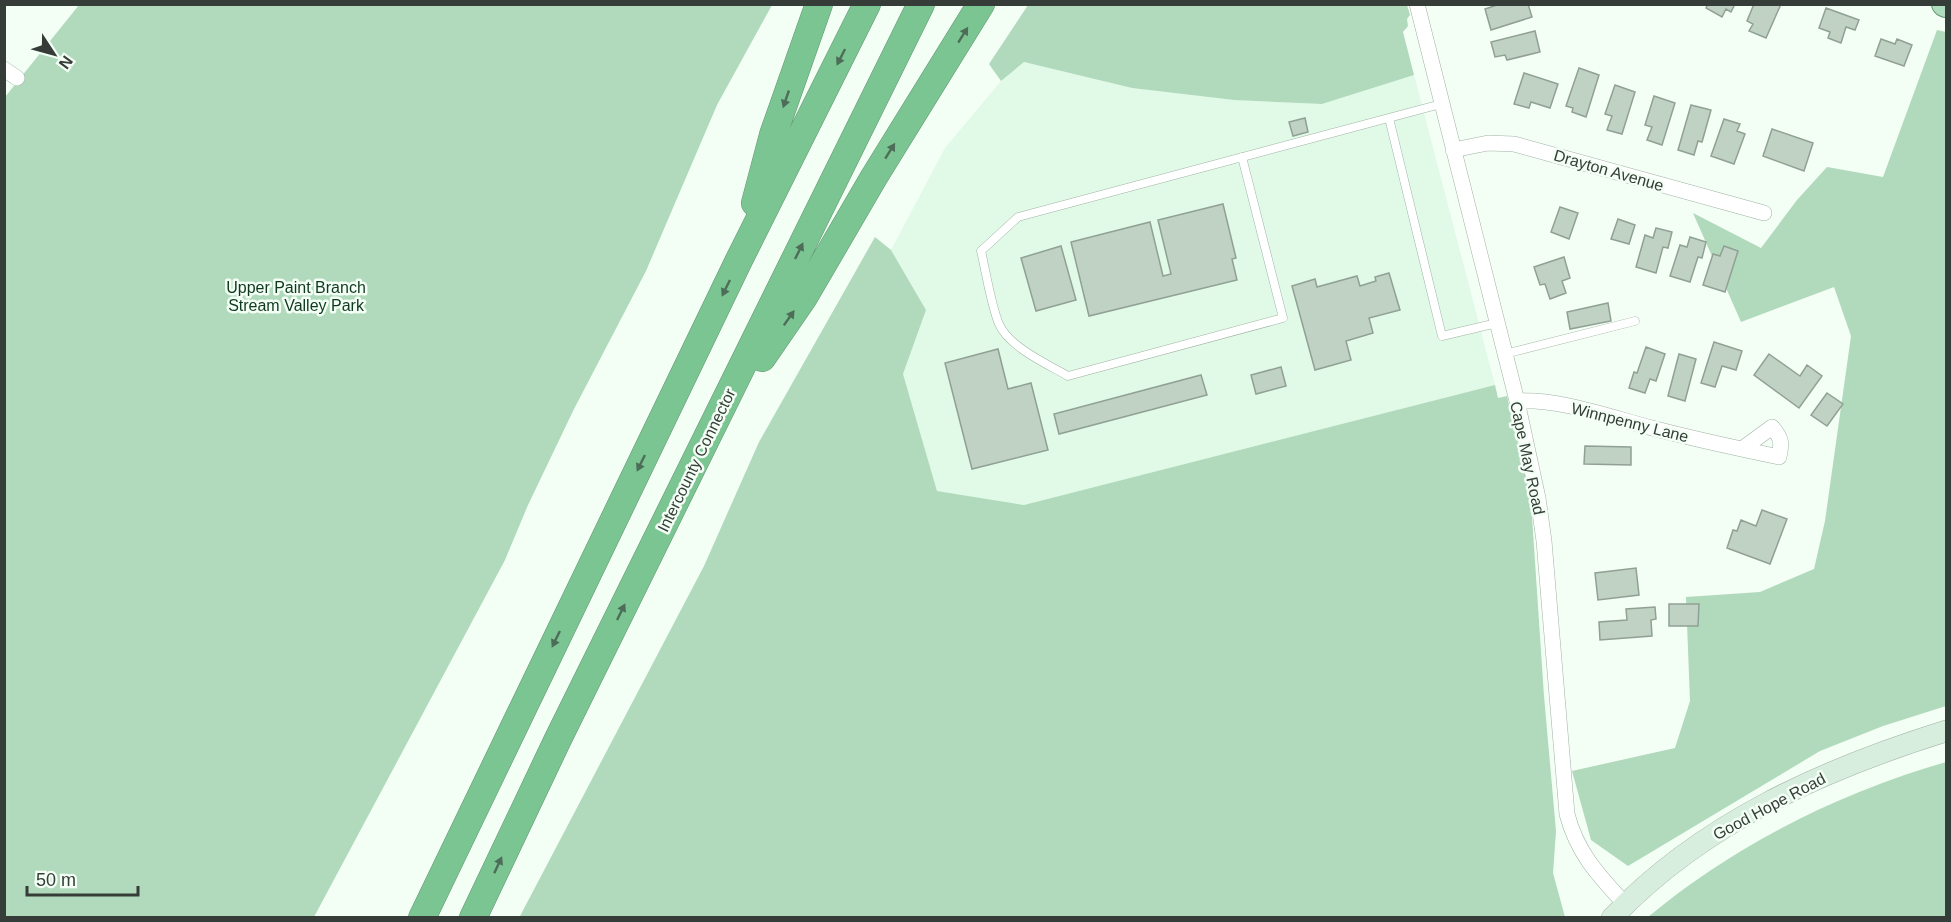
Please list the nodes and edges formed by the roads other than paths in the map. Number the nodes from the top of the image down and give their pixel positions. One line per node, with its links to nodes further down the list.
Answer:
1 (819, 4): 11 (highway, one-way to 11)
2 (867, 4): 11 (highway, one-way to 11)
3 (921, 4): 16 (highway, Intercounty Connector, one-way to 3)
4 (981, 4): 16 (highway, one-way to 4)
5 (1417, 4): 6 (street, Cape May Road)
6 (1441, 104): 7 (lane); 8 (street, Cape May Road)
7 (1389, 118): 9 (lane); 13 (lane)
8 (1453, 150): 10 (street, Drayton Avenue); 13 (street, Cape May Road)
9 (1242, 157): 9 (lane)
10 (1764, 213)
11 (739, 260): 20 (highway, one-way to 20)
12 (1635, 321): 14 (lane)
13 (1497, 323): 14 (street, Cape May Road)
14 (1505, 354): 15 (street, Cape May Road)
15 (1516, 401): 17 (street, Winnpenny Lane); 19 (street, Cape May Road)
16 (709, 435): 21 (highway, Intercounty Connector, one-way to 16)
17 (1742, 449)
18 (1947, 731): 19 (street, Good Hope Road)
19 (1619, 911)
20 (422, 918)
21 (474, 918)

